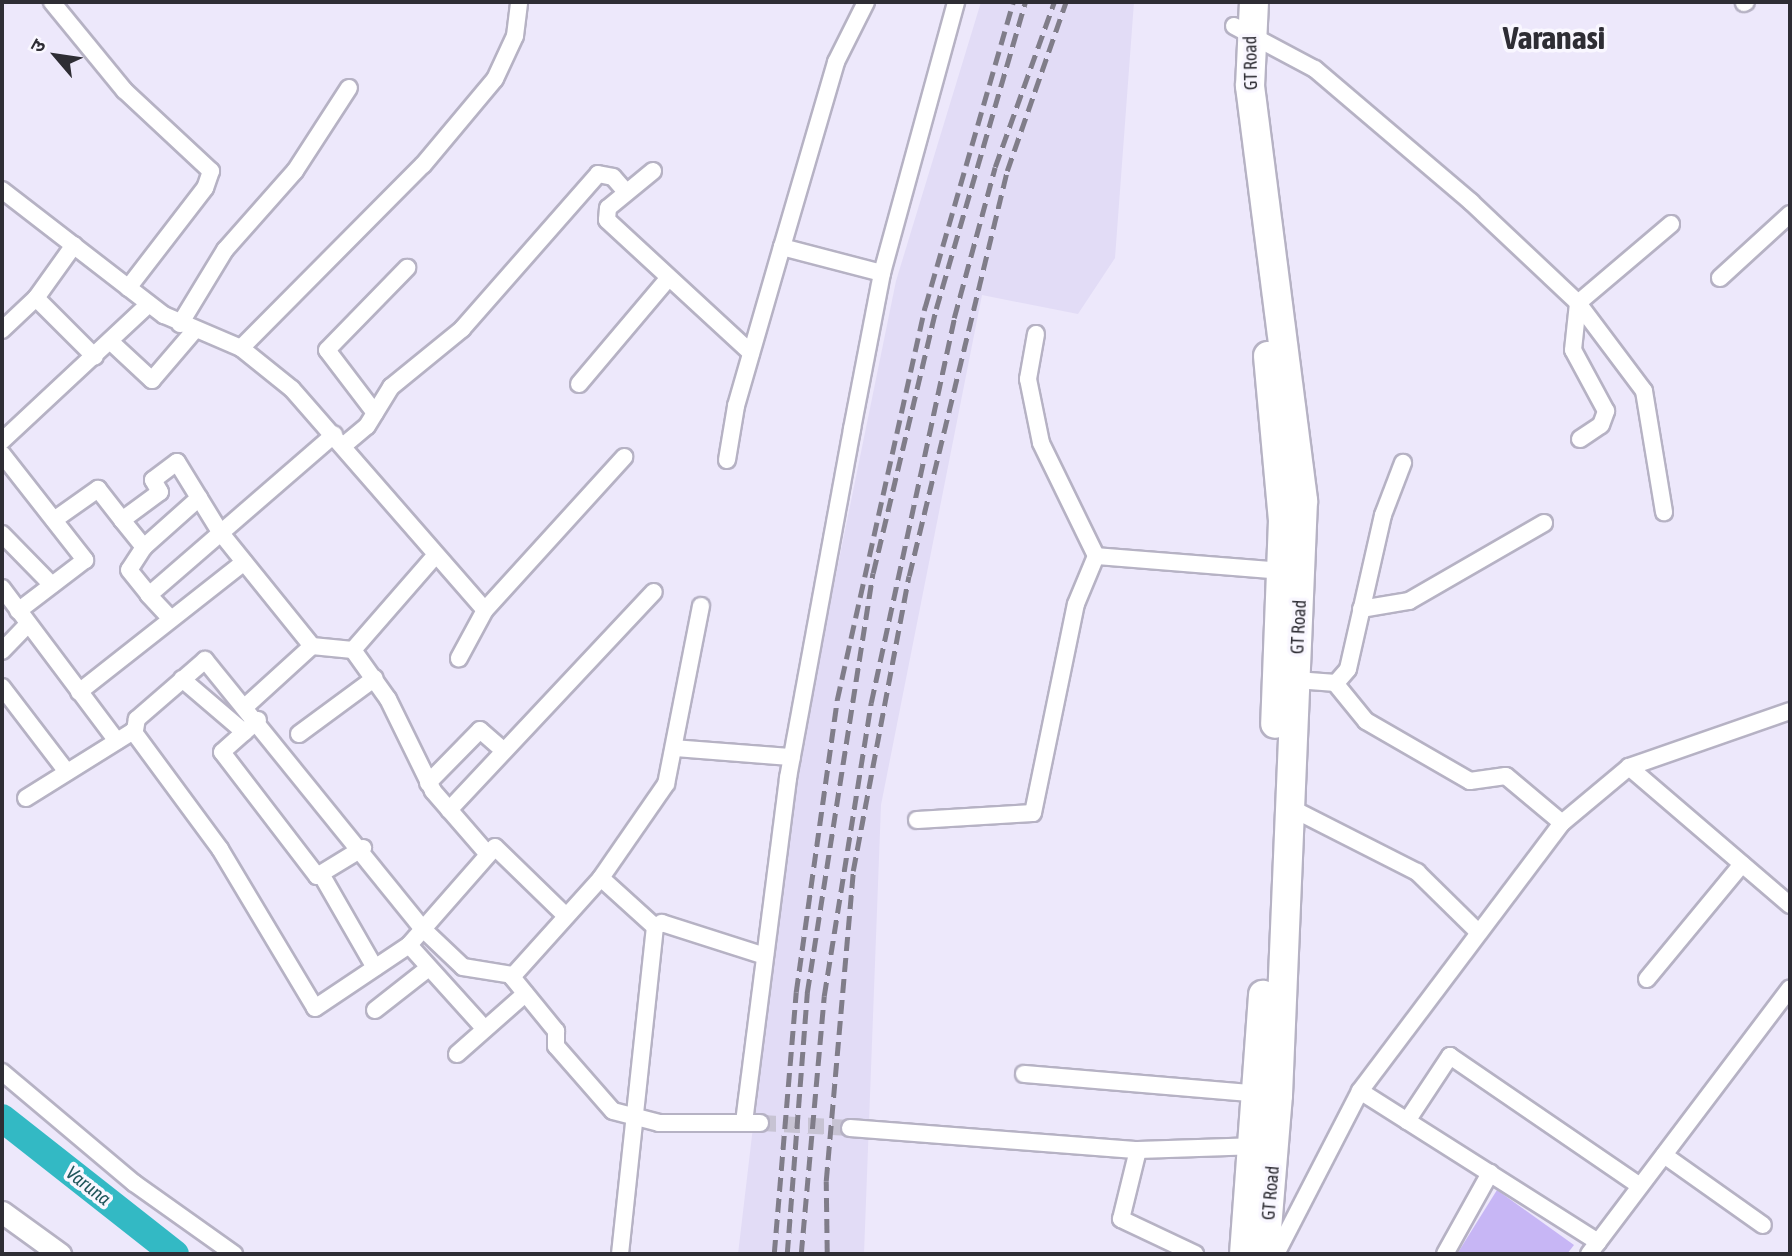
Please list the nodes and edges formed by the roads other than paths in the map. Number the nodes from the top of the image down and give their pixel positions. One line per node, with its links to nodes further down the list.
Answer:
1 (52, 2): 19 (street)
2 (519, 2): 27 (street)
3 (866, 2): 14 (street)
4 (956, 2): 16 (street)
5 (1254, 2): 6 (highway, GT Road)
6 (1241, 20): 21 (street); 43 (highway, GT Road)
7 (349, 88): 24 (street)
8 (653, 171): 10 (street)
9 (2, 190): 13 (street)
10 (626, 192): 18 (street); 31 (street)
11 (1790, 214): 17 (street)
12 (1671, 224): 21 (street)
13 (74, 245): 19 (street); 20 (street)
14 (782, 247): 16 (street); 28 (street)
15 (407, 268): 31 (street)
16 (882, 272): 80 (street)
17 (1720, 278)
18 (667, 280): 28 (street); 30 (street)
19 (128, 288): 22 (street)
20 (36, 298): 23 (street); 29 (street)
21 (1578, 303): 32 (street); 40 (street)
22 (149, 304): 24 (street); 26 (street)
23 (3, 326)
24 (187, 328): 26 (street); 27 (street)
25 (1036, 334): 49 (street)
26 (111, 342): 29 (street)
27 (241, 348): 34 (street)
28 (751, 353): 37 (street)
29 (95, 357): 33 (street)
30 (579, 384)
31 (375, 414): 34 (street)
32 (1580, 439)
33 (2, 440)
34 (339, 441): 45 (street); 48 (street)
35 (2, 454): 41 (street)
36 (624, 457): 58 (street)
37 (727, 460)
38 (1403, 463): 57 (street)
39 (199, 498): 42 (street); 45 (street); 47 (street)
40 (1664, 512)
41 (54, 520): 42 (street); 52 (street)
42 (122, 520): 47 (street)
43 (1293, 520): 51 (highway, GT Road); 67 (highway, GT Road)
44 (1544, 523): 57 (street)
45 (220, 532): 50 (street); 55 (street)
46 (2, 534): 52 (street)
47 (144, 547): 55 (street)
48 (434, 556): 58 (street); 62 (street)
49 (1096, 556): 51 (street); 87 (street)
50 (244, 562): 60 (street); 61 (street)
51 (1281, 571): 96 (highway, GT Road)
52 (52, 585): 59 (street)
53 (2, 588): 59 (street)
54 (654, 592): 79 (street)
55 (149, 595): 60 (street)
56 (701, 606): 78 (street)
57 (1362, 609): 68 (street)
58 (485, 610): 64 (street)
59 (23, 617): 63 (street); 70 (street)
60 (171, 620): 70 (street)
61 (312, 646): 62 (street); 71 (street)
62 (354, 650): 65 (street)
63 (2, 651)
64 (459, 658)
65 (374, 678): 76 (street); 83 (street)
66 (182, 679): 71 (street); 74 (street); 75 (street)
67 (1296, 680): 68 (street); 85 (highway, GT Road)
68 (1335, 683): 88 (street)
69 (2, 687): 82 (street)
70 (79, 691): 77 (street)
71 (246, 706): 73 (street)
72 (1790, 711): 81 (street)
73 (258, 720): 75 (street); 89 (street)
74 (133, 731): 77 (street); 102 (street)
75 (244, 732): 92 (street)
76 (299, 734)
77 (117, 741): 82 (street)
78 (674, 748): 80 (street); 93 (street)
79 (503, 750): 83 (street); 86 (street)
80 (792, 757): 101 (street)
81 (1629, 767): 88 (street); 91 (street)
82 (67, 772): 84 (street)
83 (428, 783): 86 (street)
84 (26, 798)
85 (1289, 807): 96 (highway, GT Road); 99 (street)
86 (449, 810): 90 (street)
87 (918, 820)
88 (1562, 823): 99 (street)
89 (363, 848): 92 (street); 98 (street)
90 (486, 852): 95 (street); 98 (street)
91 (1742, 864): 94 (street); 105 (street)
92 (321, 874): 102 (street)
93 (601, 878): 95 (street); 97 (street)
94 (1790, 905)
95 (566, 916): 104 (street)
96 (1275, 923): 114 (highway, GT Road)
97 (655, 927): 101 (street); 115 (street)
98 (424, 929): 100 (street); 104 (street)
99 (1478, 932): 113 (street)
100 (409, 946): 102 (street); 103 (street)
101 (765, 956): 115 (street)
102 (375, 968)
103 (426, 970): 108 (street); 109 (street)
104 (513, 975): 107 (street)
105 (1647, 979)
106 (1790, 988): 120 (street)
107 (525, 994): 109 (street); 115 (street)
108 (375, 1010)
109 (484, 1028): 110 (street)
110 (457, 1054)
111 (2, 1072): 127 (street)
112 (1024, 1074): 114 (street)
113 (1360, 1091): 116 (street); 132 (street)
114 (1268, 1094): 118 (highway, GT Road)
115 (632, 1119): 128 (street)
116 (1407, 1121): 121 (street); 122 (street)
117 (850, 1128): 119 (street)
118 (1265, 1146): 119 (street); 130 (highway, GT Road); 131 (highway, GT Road)
119 (1138, 1150): 129 (street)
120 (1664, 1155): 122 (street); 124 (street)
121 (1490, 1173): 125 (street); 133 (street)
122 (1640, 1186): 125 (street)
123 (2, 1212): 126 (street)
124 (1763, 1225)
125 (1593, 1248)
126 (60, 1254)
127 (234, 1254)
128 (620, 1254)
129 (1195, 1254)
130 (1244, 1254)
131 (1265, 1254)
132 (1276, 1254)
133 (1445, 1254)

